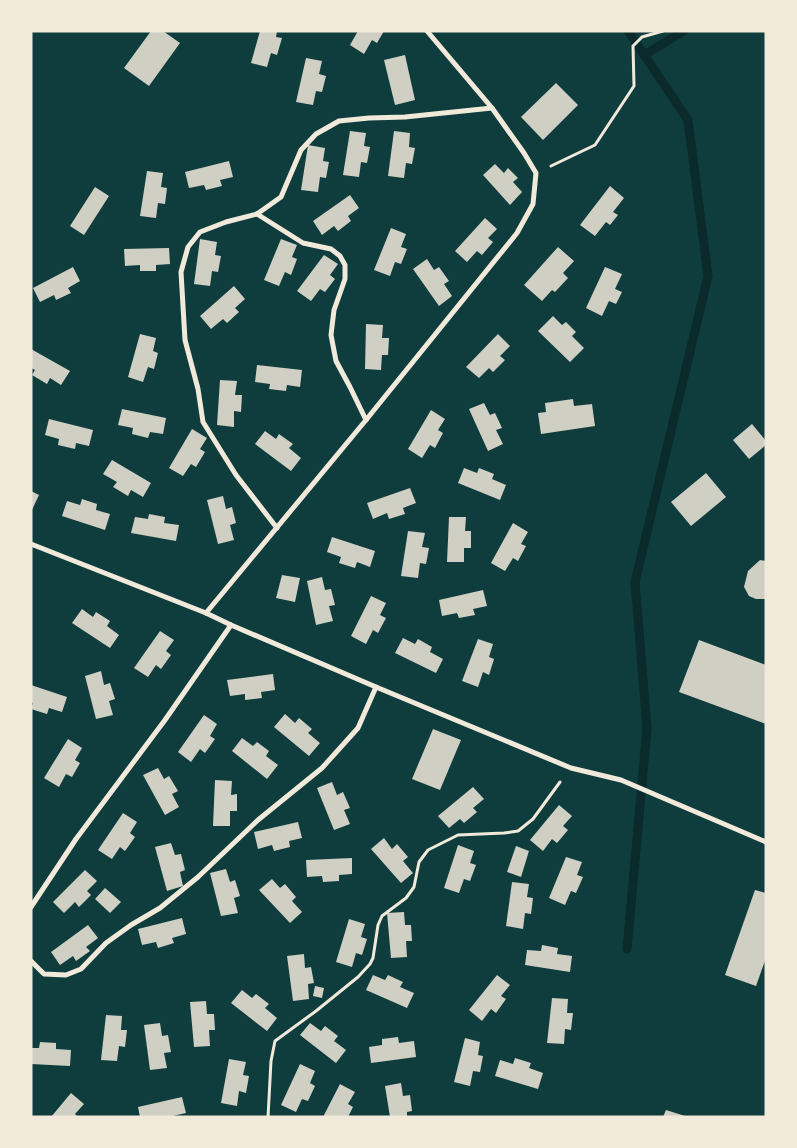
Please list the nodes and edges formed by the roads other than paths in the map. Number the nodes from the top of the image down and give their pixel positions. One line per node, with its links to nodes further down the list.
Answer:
1 (427, 31): 2 (street)
2 (492, 108): 3 (street); 4 (street)
3 (257, 214): 4 (street); 5 (street)
4 (366, 420): 5 (street)
5 (277, 528): 7 (street)
6 (31, 544): 7 (street)
7 (206, 613): 8 (street)
8 (231, 625): 9 (street); 11 (street)
9 (376, 687): 10 (street); 12 (street)
10 (766, 842)
11 (31, 906)
12 (31, 961)

